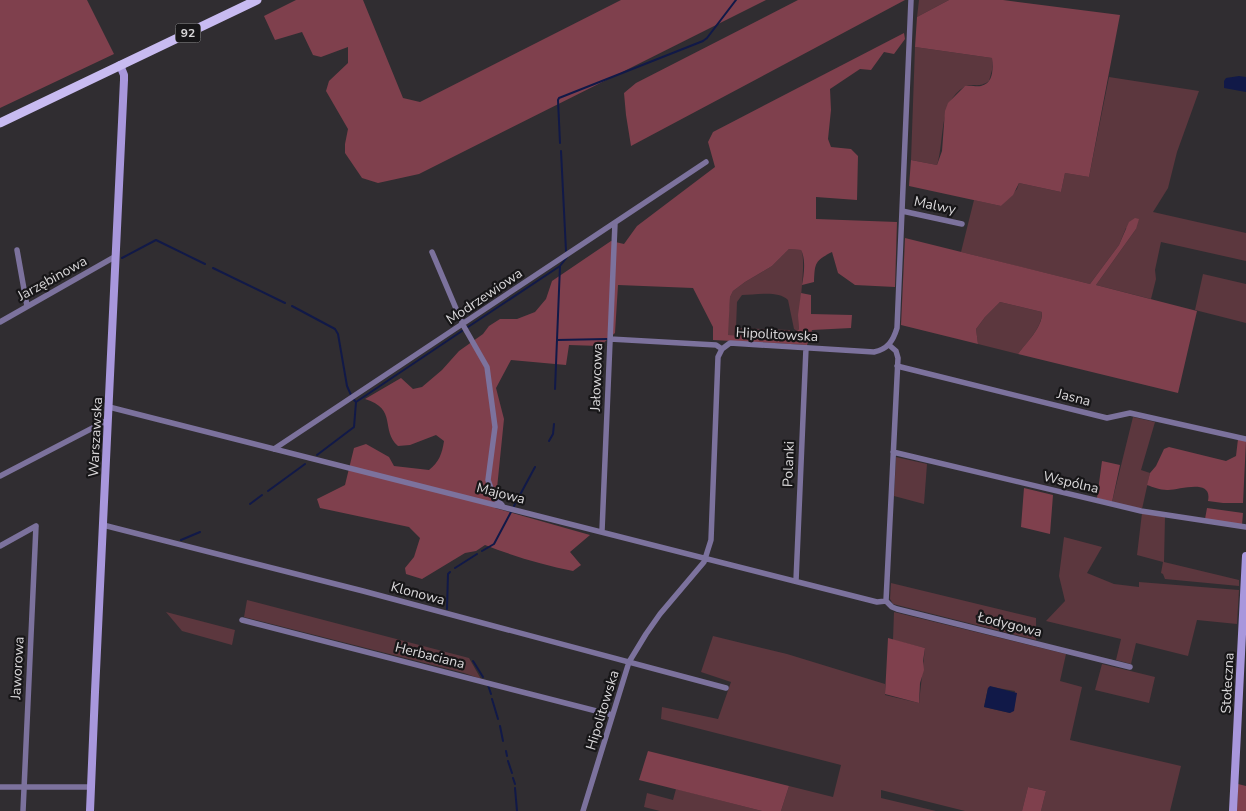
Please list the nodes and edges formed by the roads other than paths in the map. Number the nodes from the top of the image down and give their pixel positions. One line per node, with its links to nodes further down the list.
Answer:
1 (257, 0): 3 (main road, 92)
2 (911, 0): 6 (street)
3 (120, 65): 4 (main road, 92); 11 (street, Warszawska)
4 (0, 123)
5 (706, 162): 7 (street, Modrzewiowa)
6 (902, 211): 8 (street, Malwy); 16 (street)
7 (614, 223): 14 (street, Modrzewiowa); 15 (street, Jałowcowa)
8 (962, 224)
9 (17, 250): 12 (street)
10 (432, 252): 14 (street)
11 (116, 256): 12 (street, Jarzębinowa); 20 (street, Warszawska)
12 (27, 306): 13 (street, Jarzębinowa)
13 (0, 322)
14 (463, 325): 23 (street, Modrzewiowa); 26 (street)
15 (610, 339): 18 (street); 29 (street, Jałowcowa)
16 (889, 345): 17 (street, Hipolitowska); 19 (street)
17 (806, 348): 18 (street, Hipolitowska); 33 (street, Polanki)
18 (722, 349): 32 (street, Hipolitowska)
19 (897, 366): 22 (street, Jasna); 24 (street)
20 (109, 407): 21 (street, Warszawska); 23 (street, Majowa)
21 (108, 420): 25 (street); 27 (street, Warszawska)
22 (1246, 439)
23 (274, 449): 26 (street, Majowa)
24 (893, 452): 28 (street, Wspólna); 34 (street)
25 (0, 476)
26 (504, 507): 29 (street, Majowa)
27 (103, 525): 37 (street, Klonowa); 45 (street, Warszawska)
28 (1246, 527)
29 (602, 531): 32 (street, Majowa)
30 (0, 546): 44 (street, Jaworowa)
31 (1246, 556): 35 (street, Stołeczna)
32 (706, 557): 33 (street, Majowa); 37 (street, Hipolitowska)
33 (796, 580): 34 (street, Majowa)
34 (886, 601): 38 (street, Łodygowa)
35 (1244, 618): 40 (street, Stołeczna)
36 (242, 620): 42 (street, Herbaciana)
37 (629, 662): 39 (street, Klonowa); 42 (street, Hipolitowska)
38 (1130, 667)
39 (726, 688)
40 (1238, 704): 41 (street); 49 (street, Stołeczna)
41 (1246, 706)
42 (612, 715): 48 (street, Hipolitowska)
43 (0, 787): 44 (street)
44 (24, 787): 45 (street); 46 (street, Jaworowa)
45 (91, 787): 47 (street, Warszawska)
46 (23, 811)
47 (90, 811)
48 (583, 811)
49 (1233, 811)

